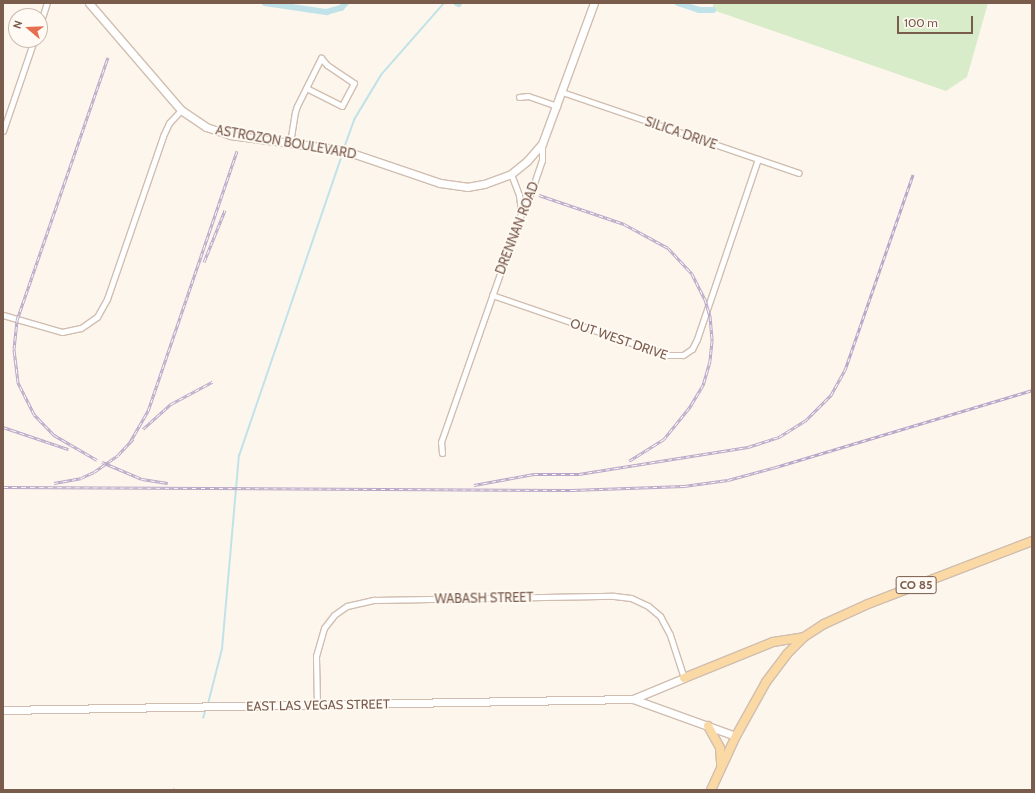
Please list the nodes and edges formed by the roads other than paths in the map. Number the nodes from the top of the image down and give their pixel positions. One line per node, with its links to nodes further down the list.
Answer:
1 (89, 3): 8 (street, ASTROZON BOULEVARD)
2 (594, 3): 5 (street, DRENNAN ROAD)
3 (31, 48): 9 (street)
4 (306, 88): 4 (street); 10 (street)
5 (562, 92): 7 (street, DRENNAN ROAD); 12 (street, SILICA DRIVE)
6 (519, 97): 7 (street)
7 (557, 106): 11 (street, DRENNAN ROAD)
8 (181, 110): 10 (street, ASTROZON BOULEVARD); 17 (street)
9 (3, 131)
10 (290, 143): 14 (street, ASTROZON BOULEVARD)
11 (542, 144): 14 (street, ASTROZON BOULEVARD); 15 (street, DRENNAN ROAD)
12 (758, 159): 13 (street, SILICA DRIVE); 16 (street, OUT WEST DRIVE)
13 (799, 172)
14 (511, 174): 15 (street)
15 (521, 213): 16 (street, DRENNAN ROAD)
16 (492, 295): 18 (street, DRENNAN ROAD)
17 (3, 315)
18 (442, 453)
19 (1032, 541): 20 (main road, CO 85)
20 (804, 637): 21 (main road); 26 (main road, CO 85)
21 (684, 678): 22 (street, EAST LAS VEGAS STREET); 23 (street, WABASH STREET)
22 (633, 699): 23 (street, EAST LAS VEGAS STREET); 25 (street, EAST LAS VEGAS STREET)
23 (317, 705): 24 (street, EAST LAS VEGAS STREET)
24 (3, 710)
25 (708, 726): 26 (street, EAST LAS VEGAS STREET); 27 (main road)
26 (736, 736): 27 (main road, CO 85)
27 (721, 769): 28 (main road, CO 85)
28 (711, 790)

